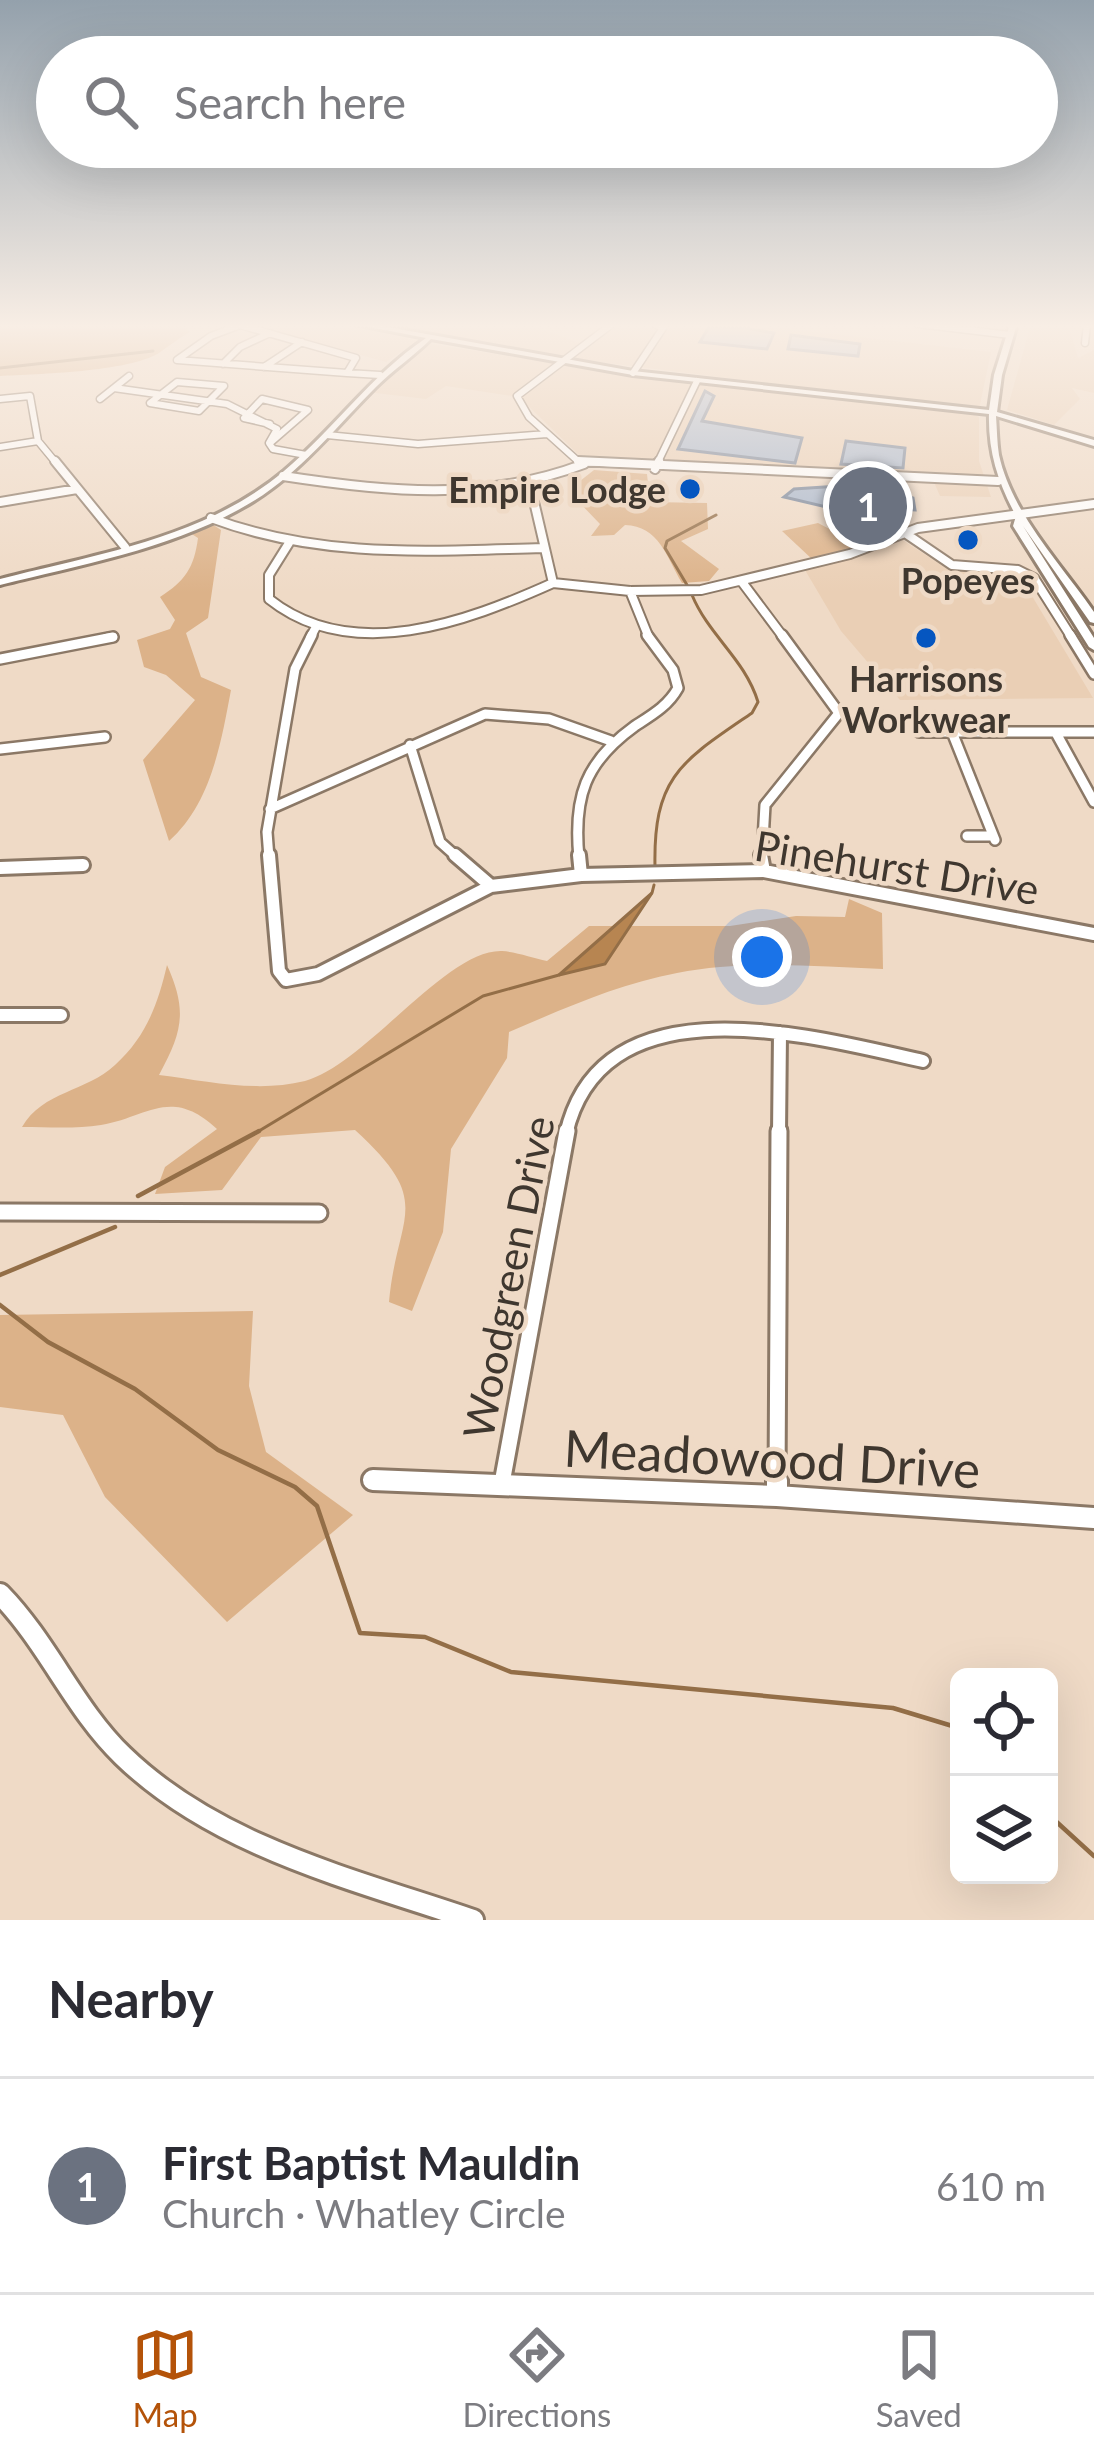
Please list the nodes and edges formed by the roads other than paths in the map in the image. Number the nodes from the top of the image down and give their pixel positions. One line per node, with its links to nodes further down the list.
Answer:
1 (33, 414): 11 (street)
2 (250, 414): 13 (street)
3 (304, 414): 13 (street)
4 (346, 414): 10 (main road)
5 (527, 414): 9 (street)
6 (681, 414): 17 (street)
7 (990, 414): 20 (main road)
8 (996, 414): 12 (main road)
9 (547, 434): 10 (street); 16 (street)
10 (326, 436): 15 (main road)
11 (38, 441): 14 (street); 21 (street)
12 (1094, 442)
13 (269, 443): 15 (street)
14 (0, 447)
15 (306, 455): 18 (main road)
16 (584, 464): 17 (street); 19 (street)
17 (655, 469): 20 (street)
18 (284, 476): 19 (street); 25 (main road)
19 (529, 480): 29 (street)
20 (998, 481): 24 (main road)
21 (76, 489): 22 (street); 28 (street)
22 (0, 502)
23 (1091, 507): 24 (street)
24 (1020, 517): 26 (street); 34 (main road); 37 (main road)
25 (211, 518): 27 (street); 28 (main road)
26 (905, 533): 31 (street); 39 (street)
27 (289, 543): 29 (street); 35 (street)
28 (125, 547): 30 (main road)
29 (542, 548): 32 (street)
30 (0, 582)
31 (742, 582): 33 (street); 55 (street)
32 (553, 583): 33 (street); 35 (street)
33 (630, 591): 45 (street)
34 (1094, 620)
35 (317, 626): 51 (street, Pinehurst Drive)
36 (113, 638): 38 (street)
37 (1094, 647)
38 (0, 658)
39 (1094, 674)
40 (919, 731): 41 (street)
41 (952, 732): 43 (street); 52 (street)
42 (1094, 732): 43 (street)
43 (1056, 733): 49 (street)
44 (105, 737): 47 (street)
45 (611, 741): 46 (street); 56 (street)
46 (410, 745): 51 (street); 57 (street)
47 (0, 749)
48 (1094, 776): 49 (street)
49 (1080, 777): 50 (street)
50 (1094, 802)
51 (270, 809): 57 (street, Pinehurst Drive)
52 (968, 836)
53 (83, 865): 54 (street)
54 (0, 868)
55 (764, 871): 56 (street, Pinehurst Drive); 58 (street, Pinehurst Drive)
56 (580, 875): 57 (street, Pinehurst Drive)
57 (490, 886)
58 (1094, 934)
59 (0, 1015): 60 (street)
60 (62, 1016)
61 (780, 1033): 62 (street, Woodgreen Drive); 66 (street, Woodgreen Drive); 67 (street)
62 (923, 1061)
63 (0, 1212): 64 (street)
64 (319, 1213)
65 (373, 1480): 66 (street, Meadowood Drive)
66 (502, 1484): 67 (street, Meadowood Drive)
67 (777, 1496): 68 (street, Meadowood Drive)
68 (1094, 1518)
69 (0, 1594): 70 (street)
70 (473, 1920)

